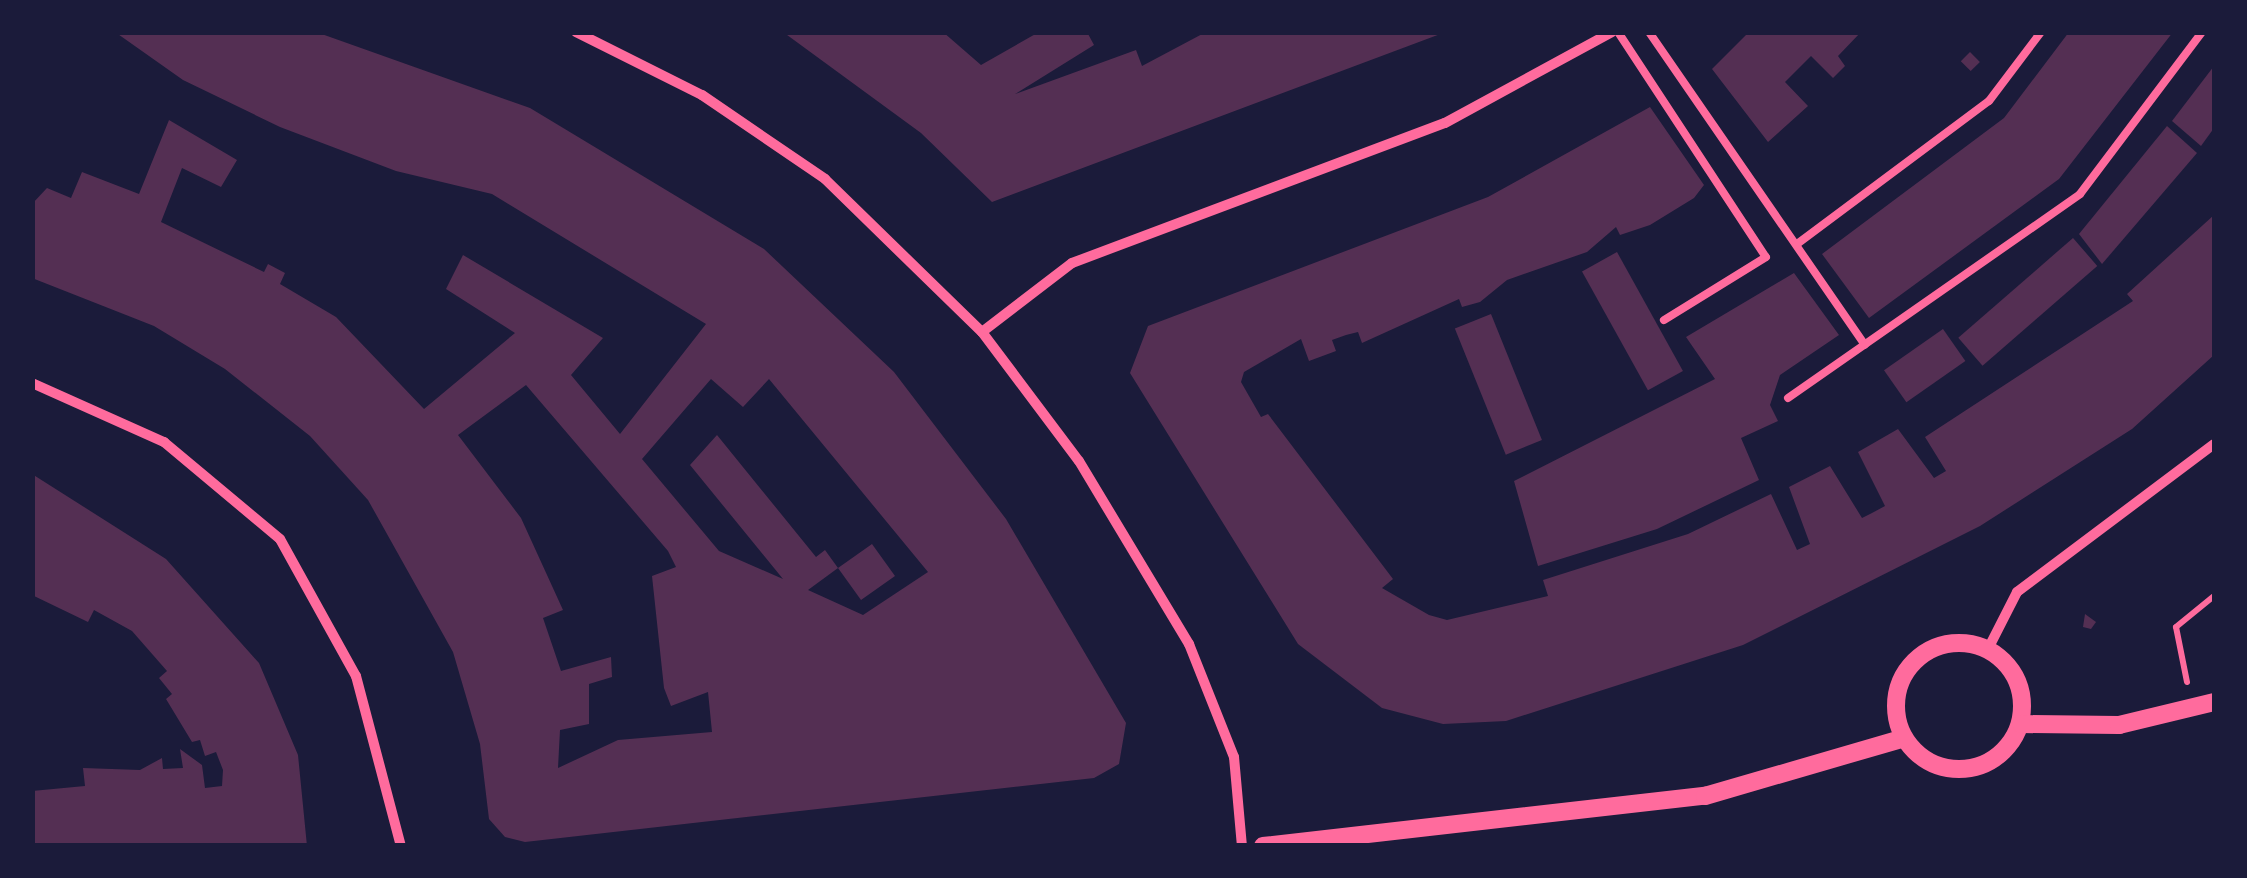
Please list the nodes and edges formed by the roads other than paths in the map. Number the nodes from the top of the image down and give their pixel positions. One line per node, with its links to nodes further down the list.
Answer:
1 (576, 32): 8 (street)
2 (1615, 32): 7 (lane); 8 (street)
3 (1649, 32): 6 (lane)
4 (2041, 32): 6 (lane)
5 (2202, 32): 9 (lane)
6 (1797, 244): 9 (lane)
7 (1664, 320)
8 (982, 332): 18 (street)
9 (1865, 345): 11 (lane)
10 (32, 383): 17 (street)
11 (1788, 398)
12 (2214, 444): 13 (street)
13 (1988, 650): 15 (street); 16 (street)
14 (2214, 702): 15 (street)
15 (2020, 724): 16 (street)
16 (1904, 738): 19 (street)
17 (401, 846)
18 (1242, 846)
19 (1262, 846)

